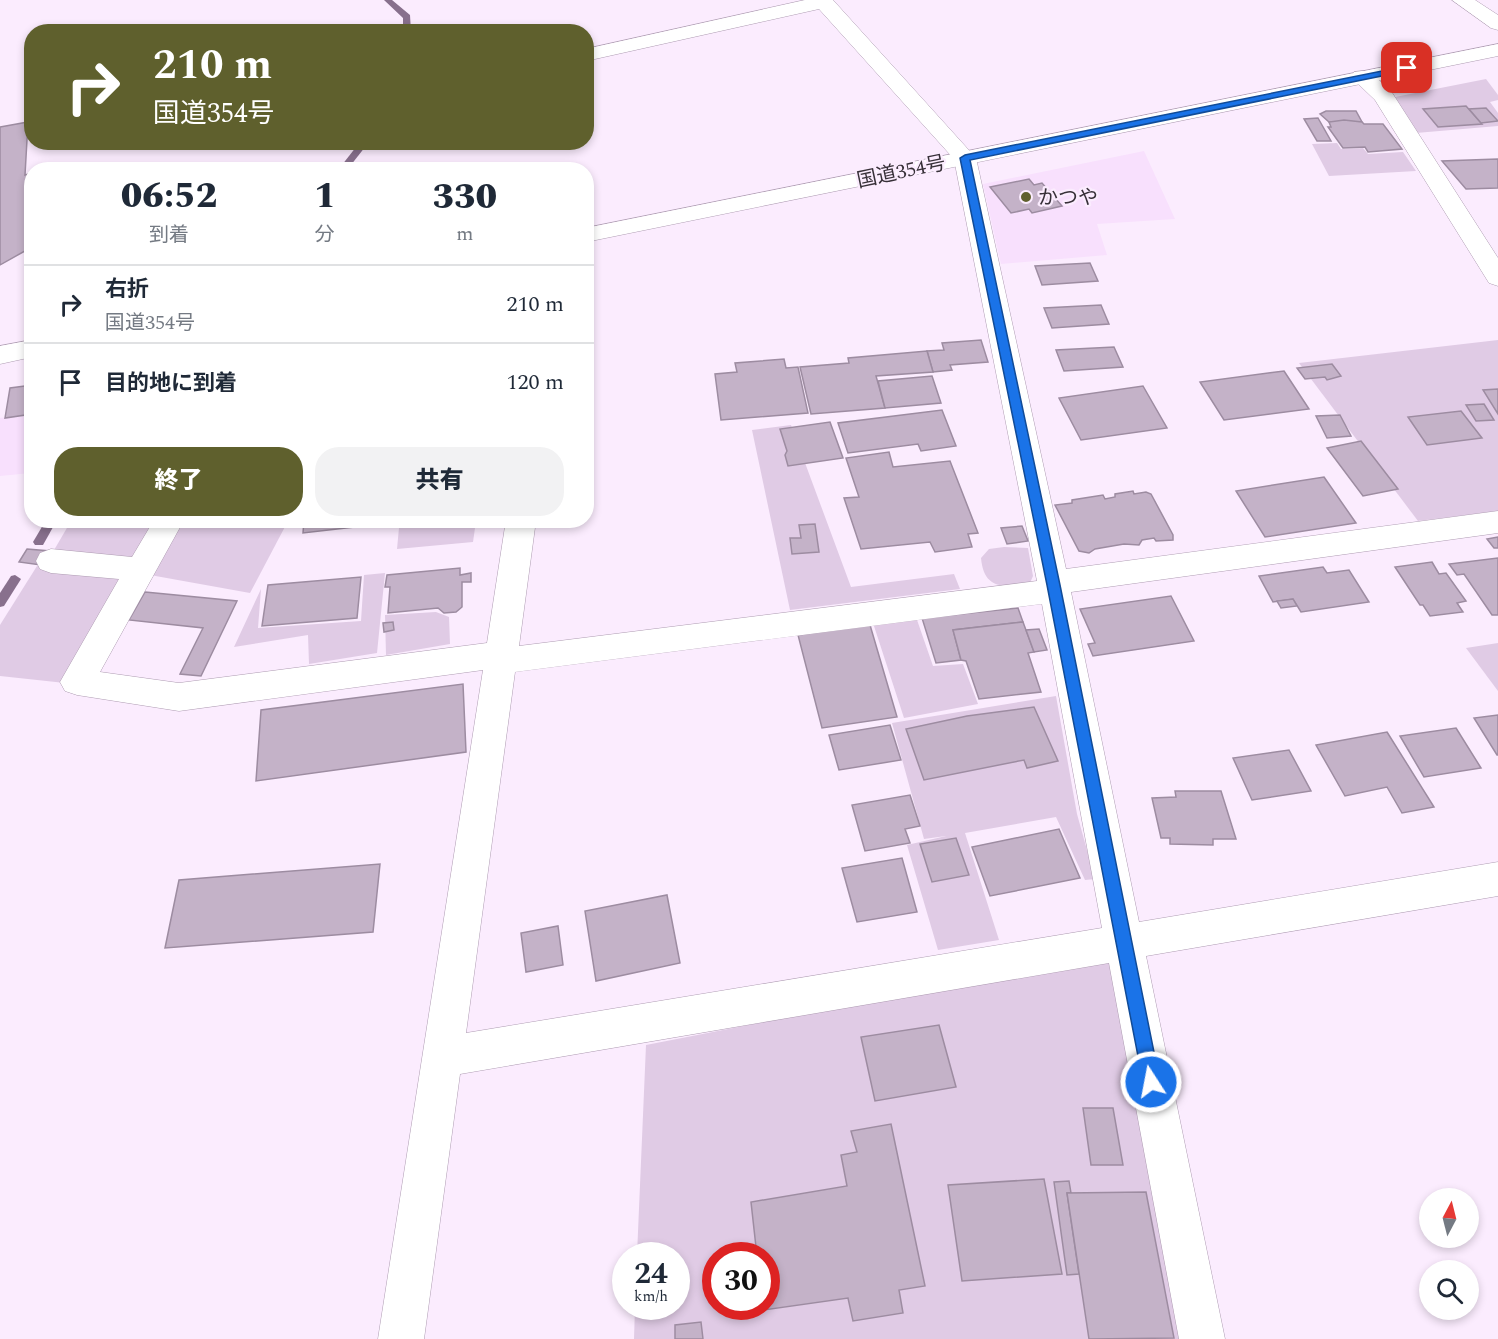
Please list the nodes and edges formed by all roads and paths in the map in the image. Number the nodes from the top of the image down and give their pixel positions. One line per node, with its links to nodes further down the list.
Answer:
1 (1462, 0): 3 (main road)
2 (823, 1): 5 (main road); 7 (main road)
3 (1498, 24)
4 (1498, 50): 6 (main road, 国道354号)
5 (594, 53)
6 (1362, 77): 7 (main road, 国道354号); 9 (main road)
7 (965, 158): 8 (main road, 国道354号); 17 (main road)
8 (594, 233)
9 (1498, 278)
10 (24, 350): 11 (main road)
11 (0, 355)
12 (1498, 522): 17 (main road)
13 (165, 528): 16 (main road)
14 (520, 528): 18 (main road)
15 (51, 561): 16 (main road)
16 (141, 570): 18 (main road)
17 (1054, 585): 18 (main road); 20 (main road)
18 (500, 656): 21 (main road)
19 (1498, 879): 20 (main road)
20 (1124, 942): 21 (main road); 23 (main road)
21 (442, 1057): 22 (main road)
22 (401, 1339)
23 (1202, 1339)

